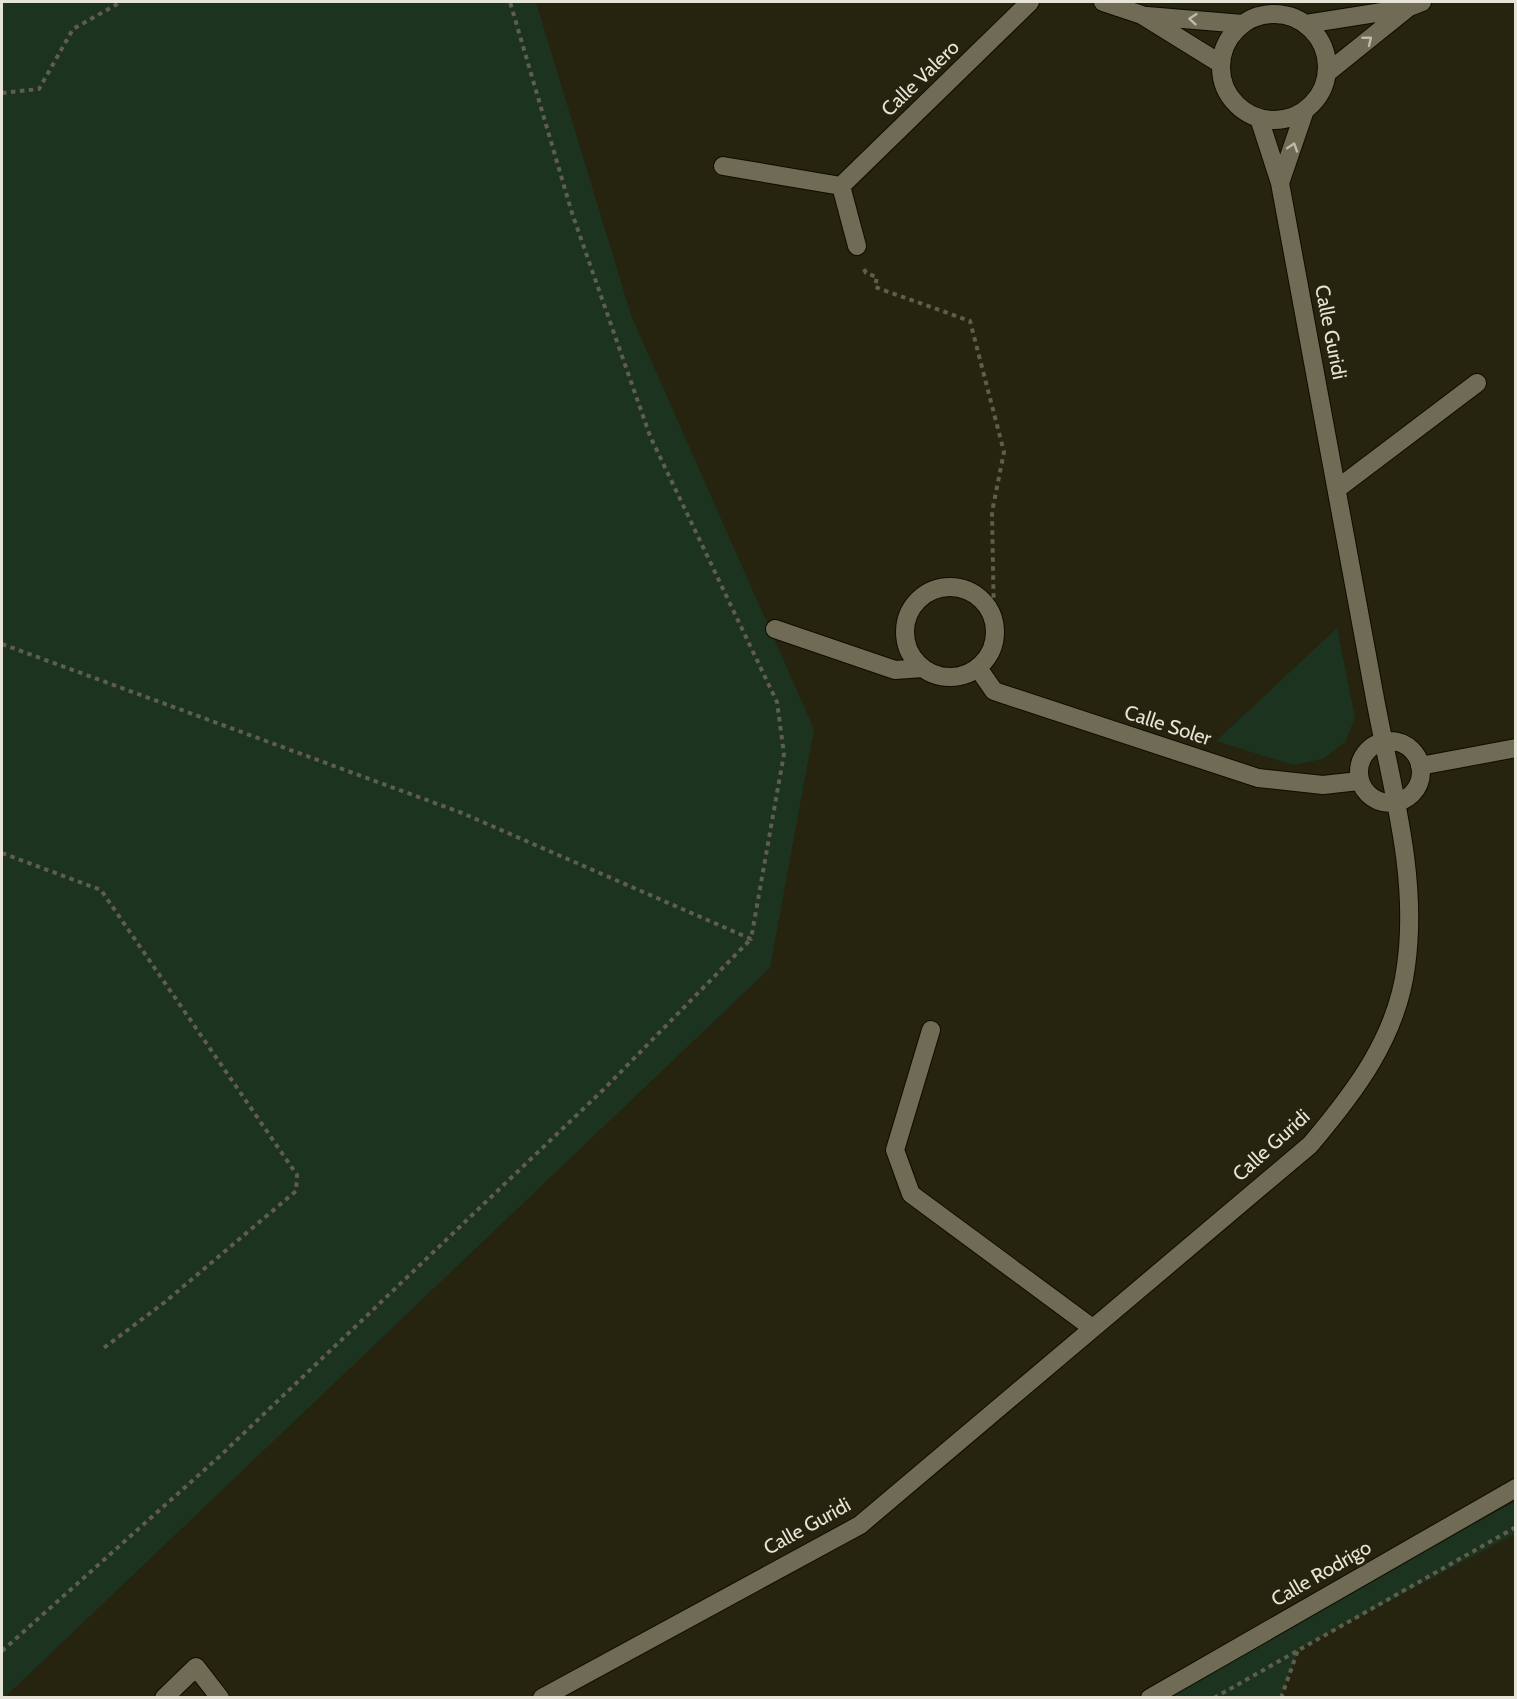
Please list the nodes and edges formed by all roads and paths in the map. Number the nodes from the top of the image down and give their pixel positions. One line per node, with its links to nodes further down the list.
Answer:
1 (121, 2): 11 (path)
2 (510, 2): 31 (path)
3 (1030, 2): 16 (street, Calle Valero)
4 (1103, 2): 6 (street)
5 (1415, 4): 8 (street); 10 (street, one-way to 5)
6 (1141, 8): 7 (street, one-way to 6); 9 (street)
7 (1243, 24): 8 (street); 9 (street)
8 (1306, 24): 10 (street)
9 (1221, 64): 13 (street)
10 (1327, 73): 12 (street)
11 (2, 93)
12 (1305, 110): 13 (street); 15 (street, Calle Guridi, one-way to 12)
13 (1259, 117): 15 (street, Calle Guridi)
14 (723, 166): 16 (street)
15 (1281, 183): 19 (street, Calle Guridi)
16 (841, 186): 17 (street)
17 (857, 246): 20 (path)
18 (1477, 383): 19 (street)
19 (1337, 489): 25 (street, Calle Guridi)
20 (994, 622): 23 (street); 24 (street)
21 (775, 629): 23 (street)
22 (2, 644): 31 (path)
23 (923, 668): 24 (street)
24 (978, 668): 28 (street, Calle Soler)
25 (1382, 742): 27 (street); 28 (street); 29 (street, Calle Guridi)
26 (1515, 748): 27 (street)
27 (1420, 766): 29 (street)
28 (1359, 781): 29 (street)
29 (1395, 803): 33 (street, Calle Guridi)
30 (2, 853): 34 (path)
31 (752, 939): 38 (path)
32 (931, 1030): 33 (street)
33 (1091, 1327): 41 (street, Calle Guridi)
34 (101, 1350)
35 (1515, 1488): 42 (street, Calle Rodrigo)
36 (1515, 1527): 37 (path)
37 (1299, 1649): 43 (path); 44 (path)
38 (2, 1650)
39 (164, 1698): 40 (street)
40 (220, 1698)
41 (542, 1698)
42 (1150, 1698)
43 (1214, 1698)
44 (1281, 1698)

